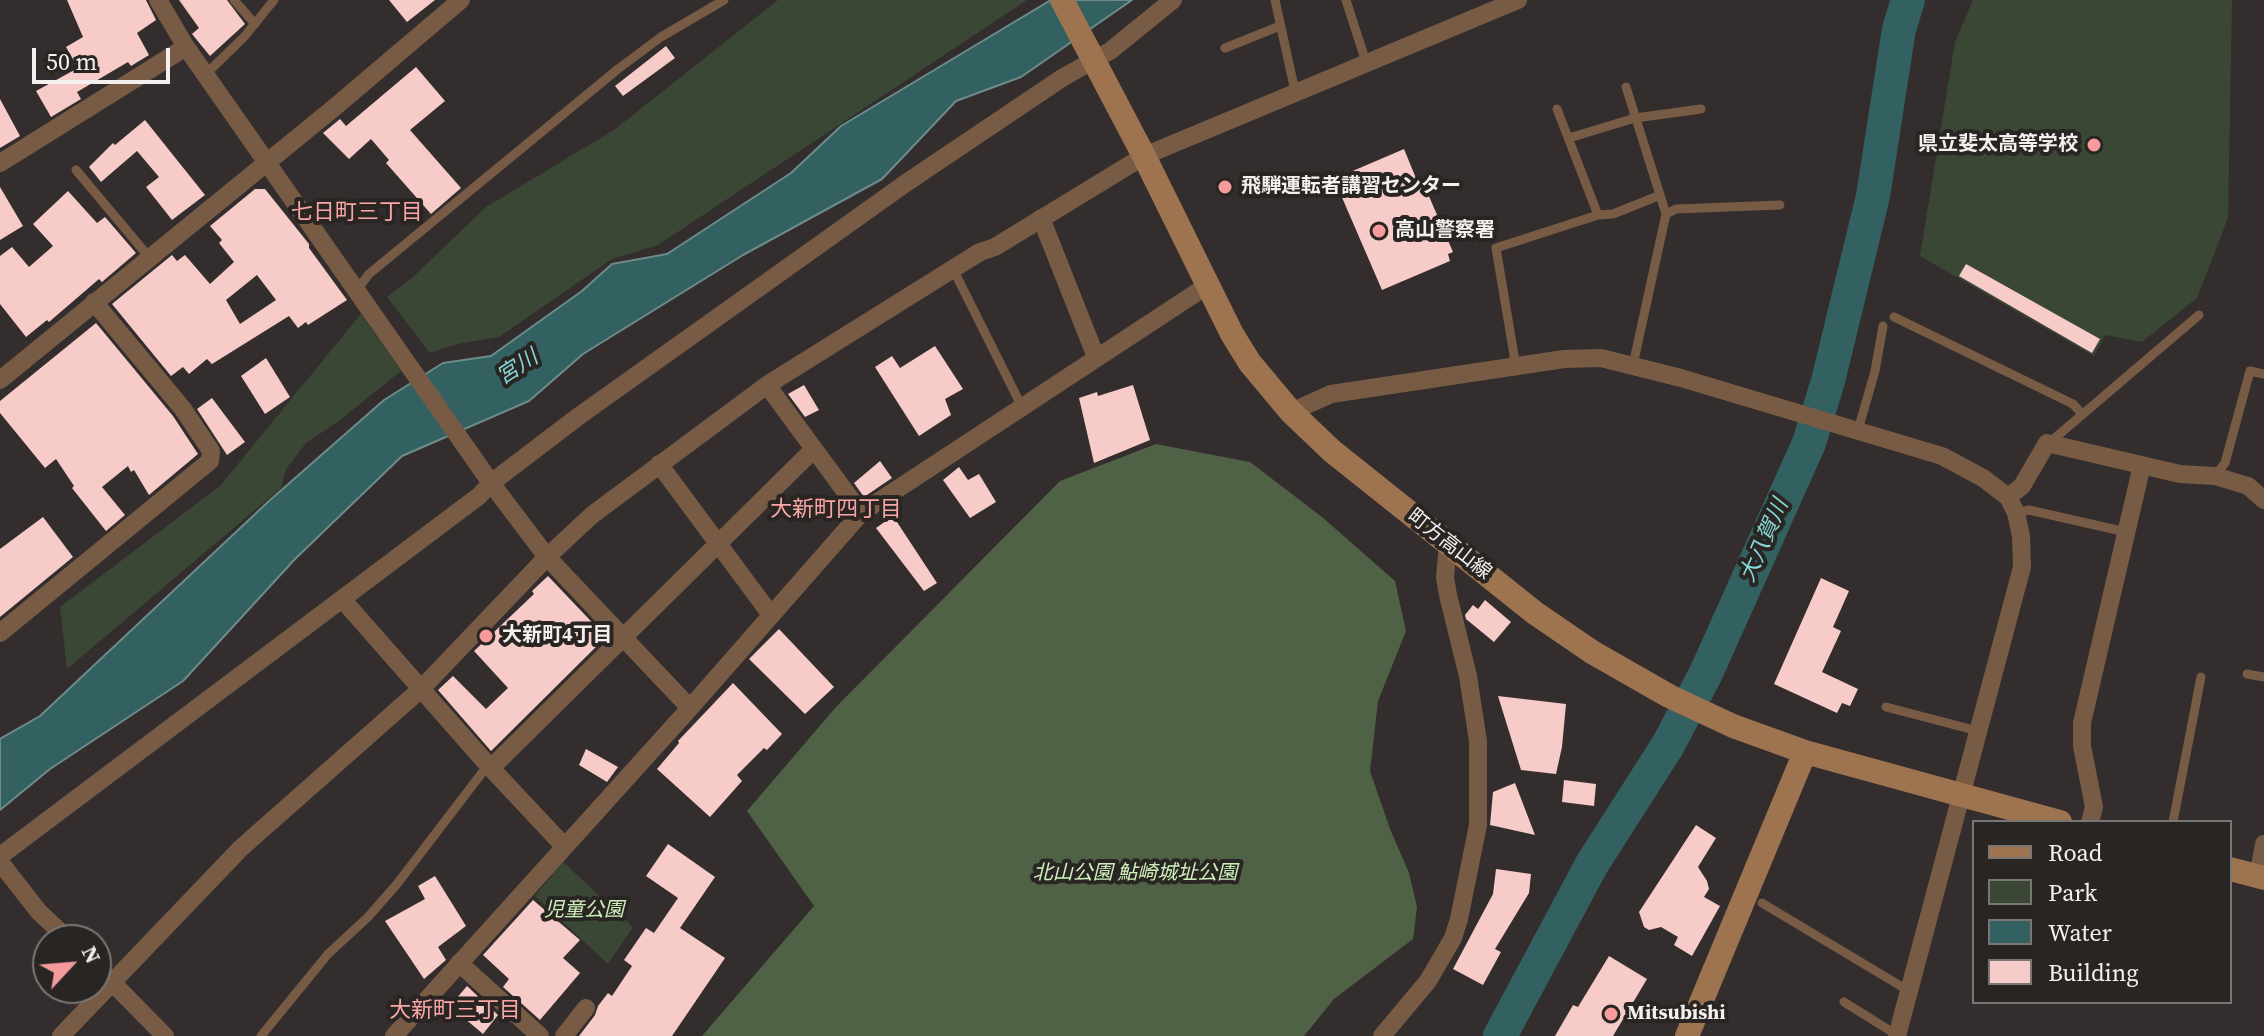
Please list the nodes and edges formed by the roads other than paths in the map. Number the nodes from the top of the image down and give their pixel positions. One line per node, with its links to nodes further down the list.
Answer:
1 (158, 0): 14 (street)
2 (234, 0): 12 (lane)
3 (274, 0): 12 (lane)
4 (461, 0): 26 (street)
5 (724, 0): 37 (lane)
6 (1062, 0): 16 (main road, 町方高山線)
7 (1173, 0): 16 (street)
8 (1275, 0): 13 (lane)
9 (1346, 0): 17 (lane)
10 (1518, 0): 11 (street)
11 (1484, 6): 17 (street)
12 (255, 24): 18 (lane)
13 (1280, 26): 15 (lane); 20 (lane)
14 (186, 47): 18 (street); 27 (street)
15 (1225, 48)
16 (1092, 57): 25 (main road, 町方高山線); 57 (street)
17 (1366, 62): 20 (street)
18 (205, 75): 26 (street)
19 (1626, 87): 23 (lane)
20 (1295, 91): 25 (street)
21 (1557, 109): 24 (lane)
22 (1701, 109): 23 (lane)
23 (1635, 118): 24 (lane); 29 (lane)
24 (1569, 138): 32 (lane)
25 (1144, 156): 33 (street); 36 (main road, 町方高山線)
26 (266, 162): 34 (street); 37 (street)
27 (0, 163)
28 (76, 170): 34 (lane)
29 (1658, 196): 31 (lane); 32 (lane)
30 (1780, 205): 31 (lane)
31 (1666, 214): 43 (lane)
32 (1598, 215): 44 (lane)
33 (1041, 218): 35 (street); 42 (street)
34 (149, 257): 38 (street)
35 (953, 269): 47 (street); 48 (lane)
36 (1208, 285): 42 (street); 49 (main road, 町方高山線)
37 (360, 297): 57 (street)
38 (94, 302): 46 (street); 67 (street)
39 (2199, 315): 50 (lane)
40 (1894, 317): 50 (lane)
41 (1883, 326): 51 (lane)
42 (1096, 357): 48 (street)
43 (1633, 365): 44 (street); 51 (street)
44 (1513, 367): 49 (street)
45 (2264, 374): 56 (lane)
46 (0, 380)
47 (767, 385): 53 (street); 54 (street)
48 (1022, 407): 60 (street)
49 (1291, 412): 63 (main road, 町方高山線)
50 (2082, 414): 52 (lane)
51 (1853, 428): 59 (street)
52 (2053, 445): 55 (street); 59 (street)
53 (814, 449): 60 (street); 62 (street)
54 (659, 464): 62 (street); 64 (street)
55 (2142, 465): 56 (street); 61 (street)
56 (2215, 476): 58 (street)
57 (488, 478): 64 (street); 65 (street)
58 (2264, 500)
59 (2012, 505): 61 (lane); 75 (street)
60 (861, 513): 66 (street)
61 (2126, 532): 80 (street)
62 (718, 544): 66 (street); 68 (street)
63 (1448, 544): 76 (main road, 町方高山線); 101 (street)
64 (547, 557): 68 (street); 72 (street)
65 (342, 599): 72 (street); 84 (street)
66 (771, 615): 74 (street)
67 (0, 633)
68 (624, 638): 74 (street); 77 (street)
69 (2247, 674): 71 (lane)
70 (2201, 677): 81 (lane)
71 (2264, 677)
72 (421, 689): 77 (street); 90 (street)
73 (1886, 707): 75 (lane)
74 (690, 708): 83 (street)
75 (1978, 731): 78 (street)
76 (1805, 752): 78 (main road, 町方高山線); 102 (main road)
77 (490, 766): 83 (street); 97 (lane)
78 (1962, 795): 79 (main road, 町方高山線); 91 (street)
79 (2053, 820)
80 (2091, 820)
81 (2173, 820)
82 (2264, 844): 86 (street)
83 (564, 846): 89 (street)
84 (0, 859): 88 (street)
85 (2232, 870): 86 (main road)
86 (2261, 878)
87 (1762, 903): 91 (lane)
88 (52, 924)
89 (459, 963): 98 (street); 99 (street)
90 (113, 982): 95 (street); 96 (street)
91 (1909, 991): 94 (street)
92 (1844, 1002): 94 (lane)
93 (586, 1008): 100 (street)
94 (1897, 1035)
95 (61, 1036)
96 (165, 1036)
97 (261, 1036)
98 (394, 1036)
99 (540, 1036)
100 (564, 1036)
101 (1382, 1036)
102 (1687, 1036)

